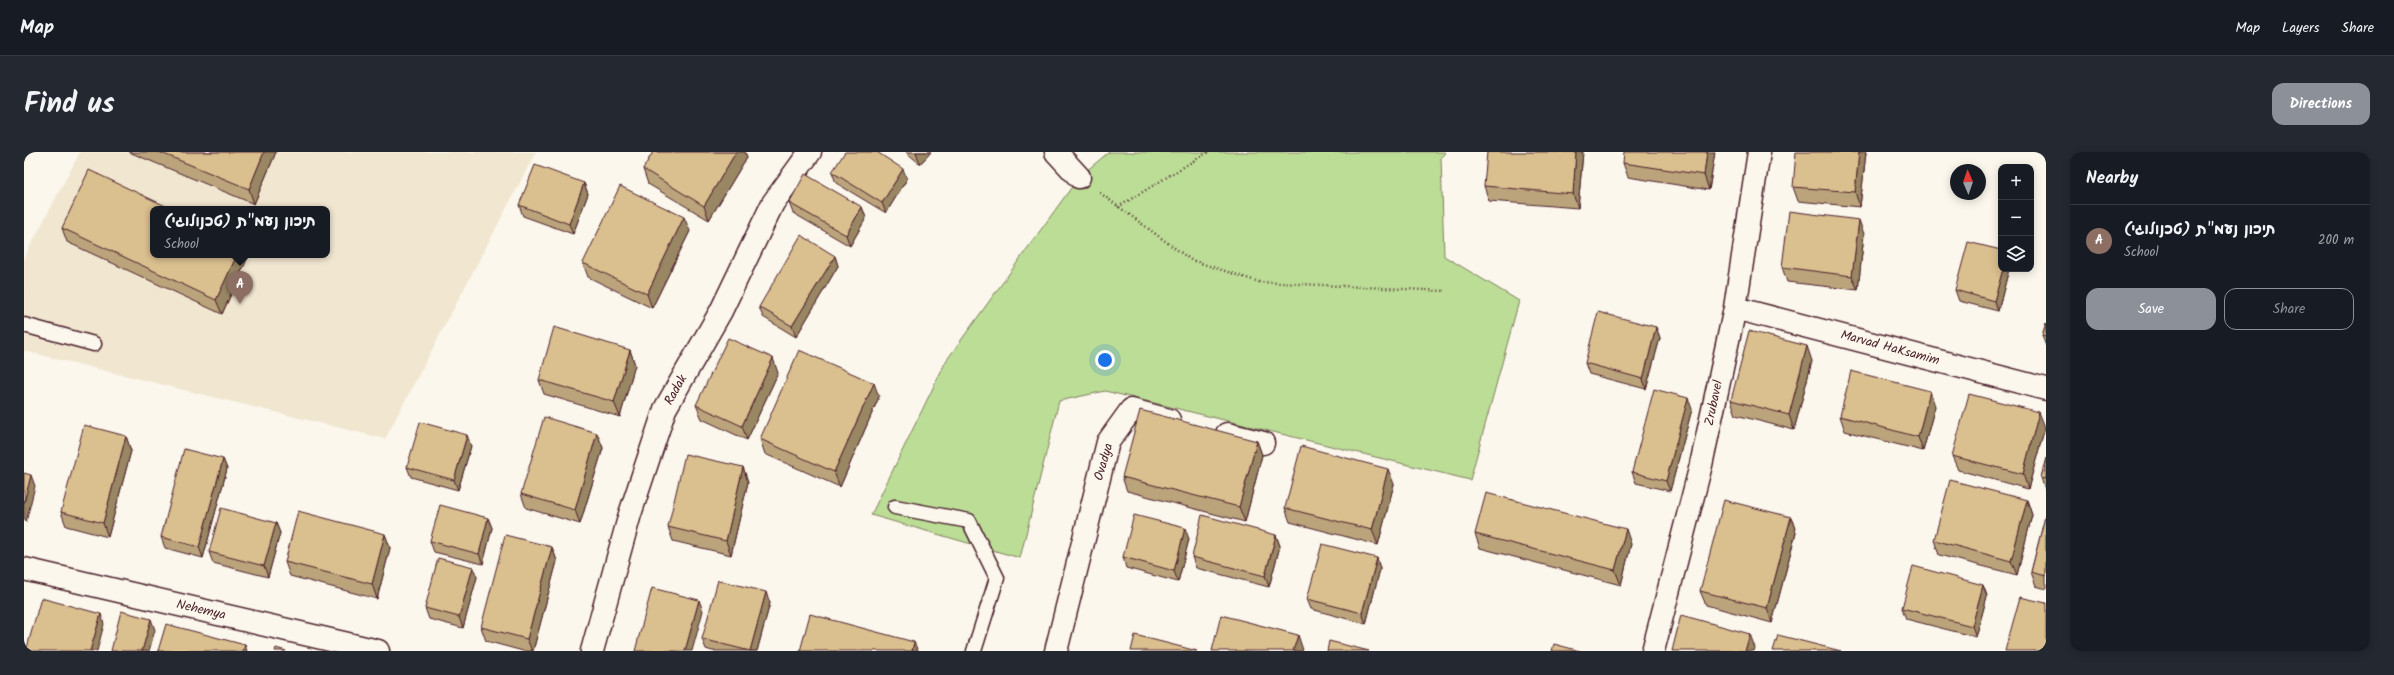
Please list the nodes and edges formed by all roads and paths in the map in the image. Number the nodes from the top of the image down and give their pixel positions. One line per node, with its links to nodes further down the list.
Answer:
1 (810, 152): 16 (street, Radak)
2 (1056, 152): 5 (street)
3 (1208, 152): 6 (path)
4 (1759, 152): 8 (street, Zrubavel)
5 (1079, 177): 6 (path)
6 (1118, 207): 7 (path)
7 (1446, 292)
8 (1735, 308): 11 (street, Marvad HaKsamim); 19 (street, Zrubavel)
9 (24, 325): 10 (lane)
10 (94, 344)
11 (2046, 389)
12 (1263, 443): 18 (street, Ovadya)
13 (895, 507): 17 (lane)
14 (24, 569): 15 (street, Nehemya)
15 (378, 651)
16 (592, 651)
17 (974, 651)
18 (1056, 651)
19 (1653, 651)

